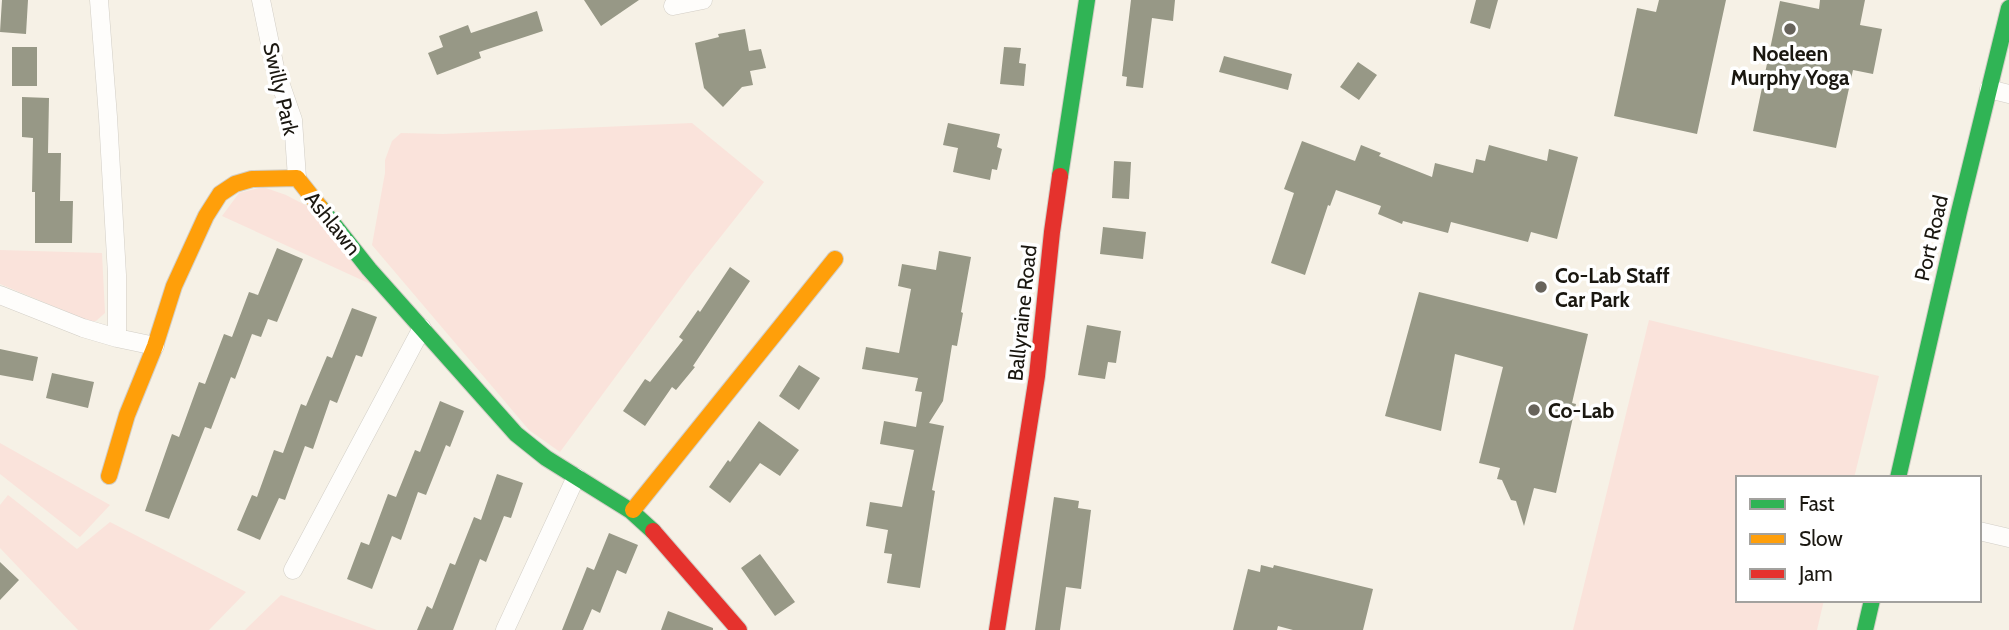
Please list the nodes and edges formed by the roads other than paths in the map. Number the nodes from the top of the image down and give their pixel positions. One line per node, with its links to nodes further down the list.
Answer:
1 (99, 0): 13 (street)
2 (261, 0): 9 (street, Swilly Park)
3 (703, 0): 5 (street)
4 (1087, 0): 25 (street, Ballyraine Road)
5 (673, 6)
6 (2009, 8): 7 (street, Port Road)
7 (1989, 89): 8 (street); 16 (street, Port Road)
8 (2009, 94)
9 (297, 178): 12 (street, Ashlawn); 14 (street, Ashlawn)
10 (835, 259): 18 (street)
11 (0, 295): 13 (street)
12 (422, 328): 17 (street, Ashlawn); 21 (street)
13 (117, 338): 14 (street)
14 (155, 346): 15 (street, Ashlawn)
15 (109, 476)
16 (1898, 476)
17 (576, 477): 18 (street, Ashlawn); 23 (street)
18 (633, 510): 24 (street, Ashlawn)
19 (1981, 531): 20 (street)
20 (2009, 538)
21 (293, 570)
22 (1871, 602): 26 (street)
23 (505, 630)
24 (739, 630)
25 (997, 630)
26 (1865, 630)

